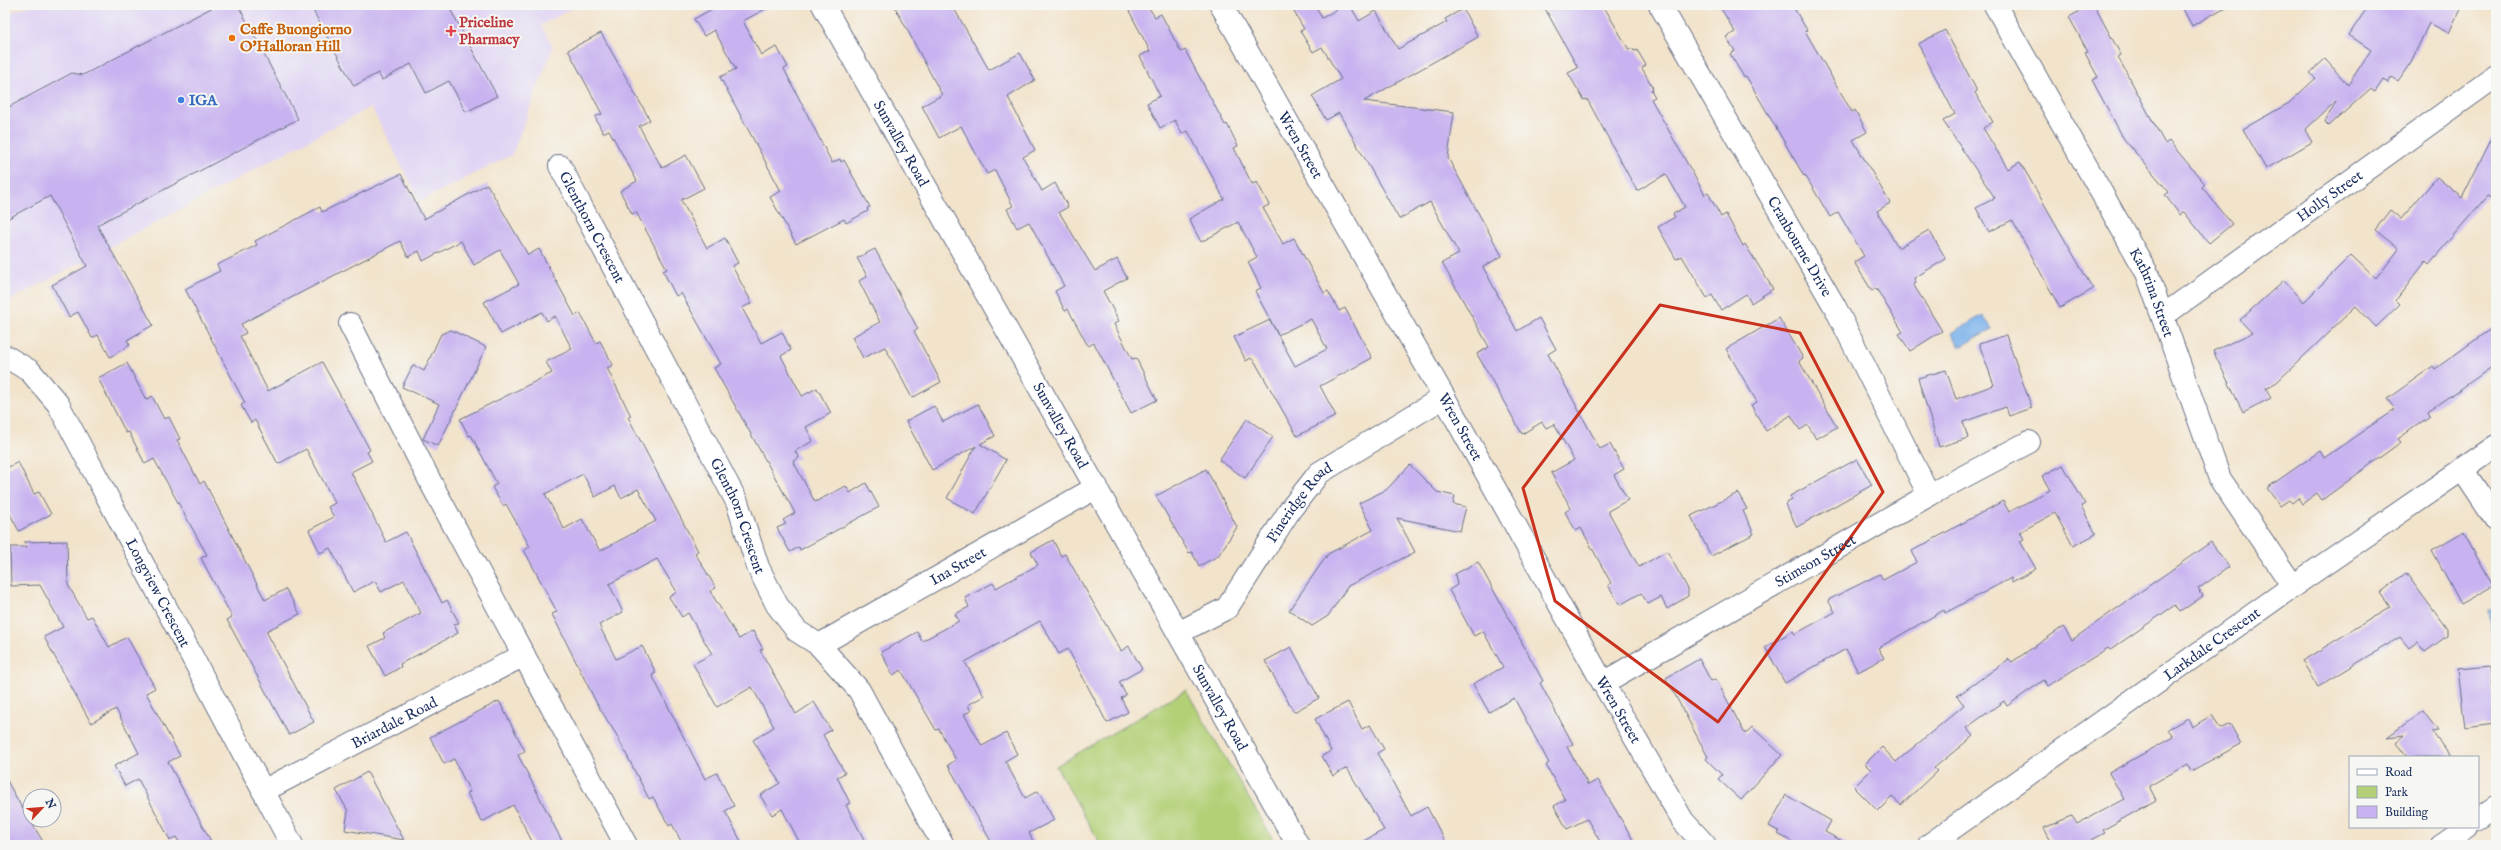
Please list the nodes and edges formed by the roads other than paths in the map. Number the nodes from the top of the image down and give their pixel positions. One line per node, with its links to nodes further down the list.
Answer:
1 (824, 5): 14 (street, Sunvalley Road)
2 (1221, 5): 10 (street, Wren Street)
3 (1660, 5): 15 (street, Cranbourne Drive)
4 (2002, 7): 7 (street, Kathrina Street)
5 (2496, 76): 7 (street, Holly Street)
6 (560, 166): 19 (street, Glenthorn Crescent)
7 (2164, 316): 17 (street, Kathrina Street)
8 (350, 324): 20 (street)
9 (5, 356): 22 (street, Longview Crescent)
10 (1444, 397): 18 (street, Pineridge Road); 21 (street, Wren Street)
11 (2029, 442): 15 (street, Stimson Street)
12 (2496, 446): 13 (street, Larkdale Crescent)
13 (2462, 469): 16 (street); 17 (street, Larkdale Crescent)
14 (1097, 487): 18 (street, Sunvalley Road); 19 (street, Ina Street)
15 (1929, 495): 21 (street, Stimson Street)
16 (2496, 520)
17 (2293, 586): 31 (street, Larkdale Crescent)
18 (1180, 632): 29 (street, Sunvalley Road)
19 (819, 645): 28 (street, Glenthorn Crescent)
20 (524, 655): 22 (street, Briardale Road); 27 (street)
21 (1603, 683): 30 (street, Wren Street)
22 (264, 791): 26 (street, Longview Crescent)
23 (2496, 807): 24 (street)
24 (2479, 819)
25 (2466, 828): 32 (street)
26 (292, 845)
27 (626, 845)
28 (943, 845)
29 (1298, 845)
30 (1704, 845)
31 (1929, 845)
32 (2441, 845)

